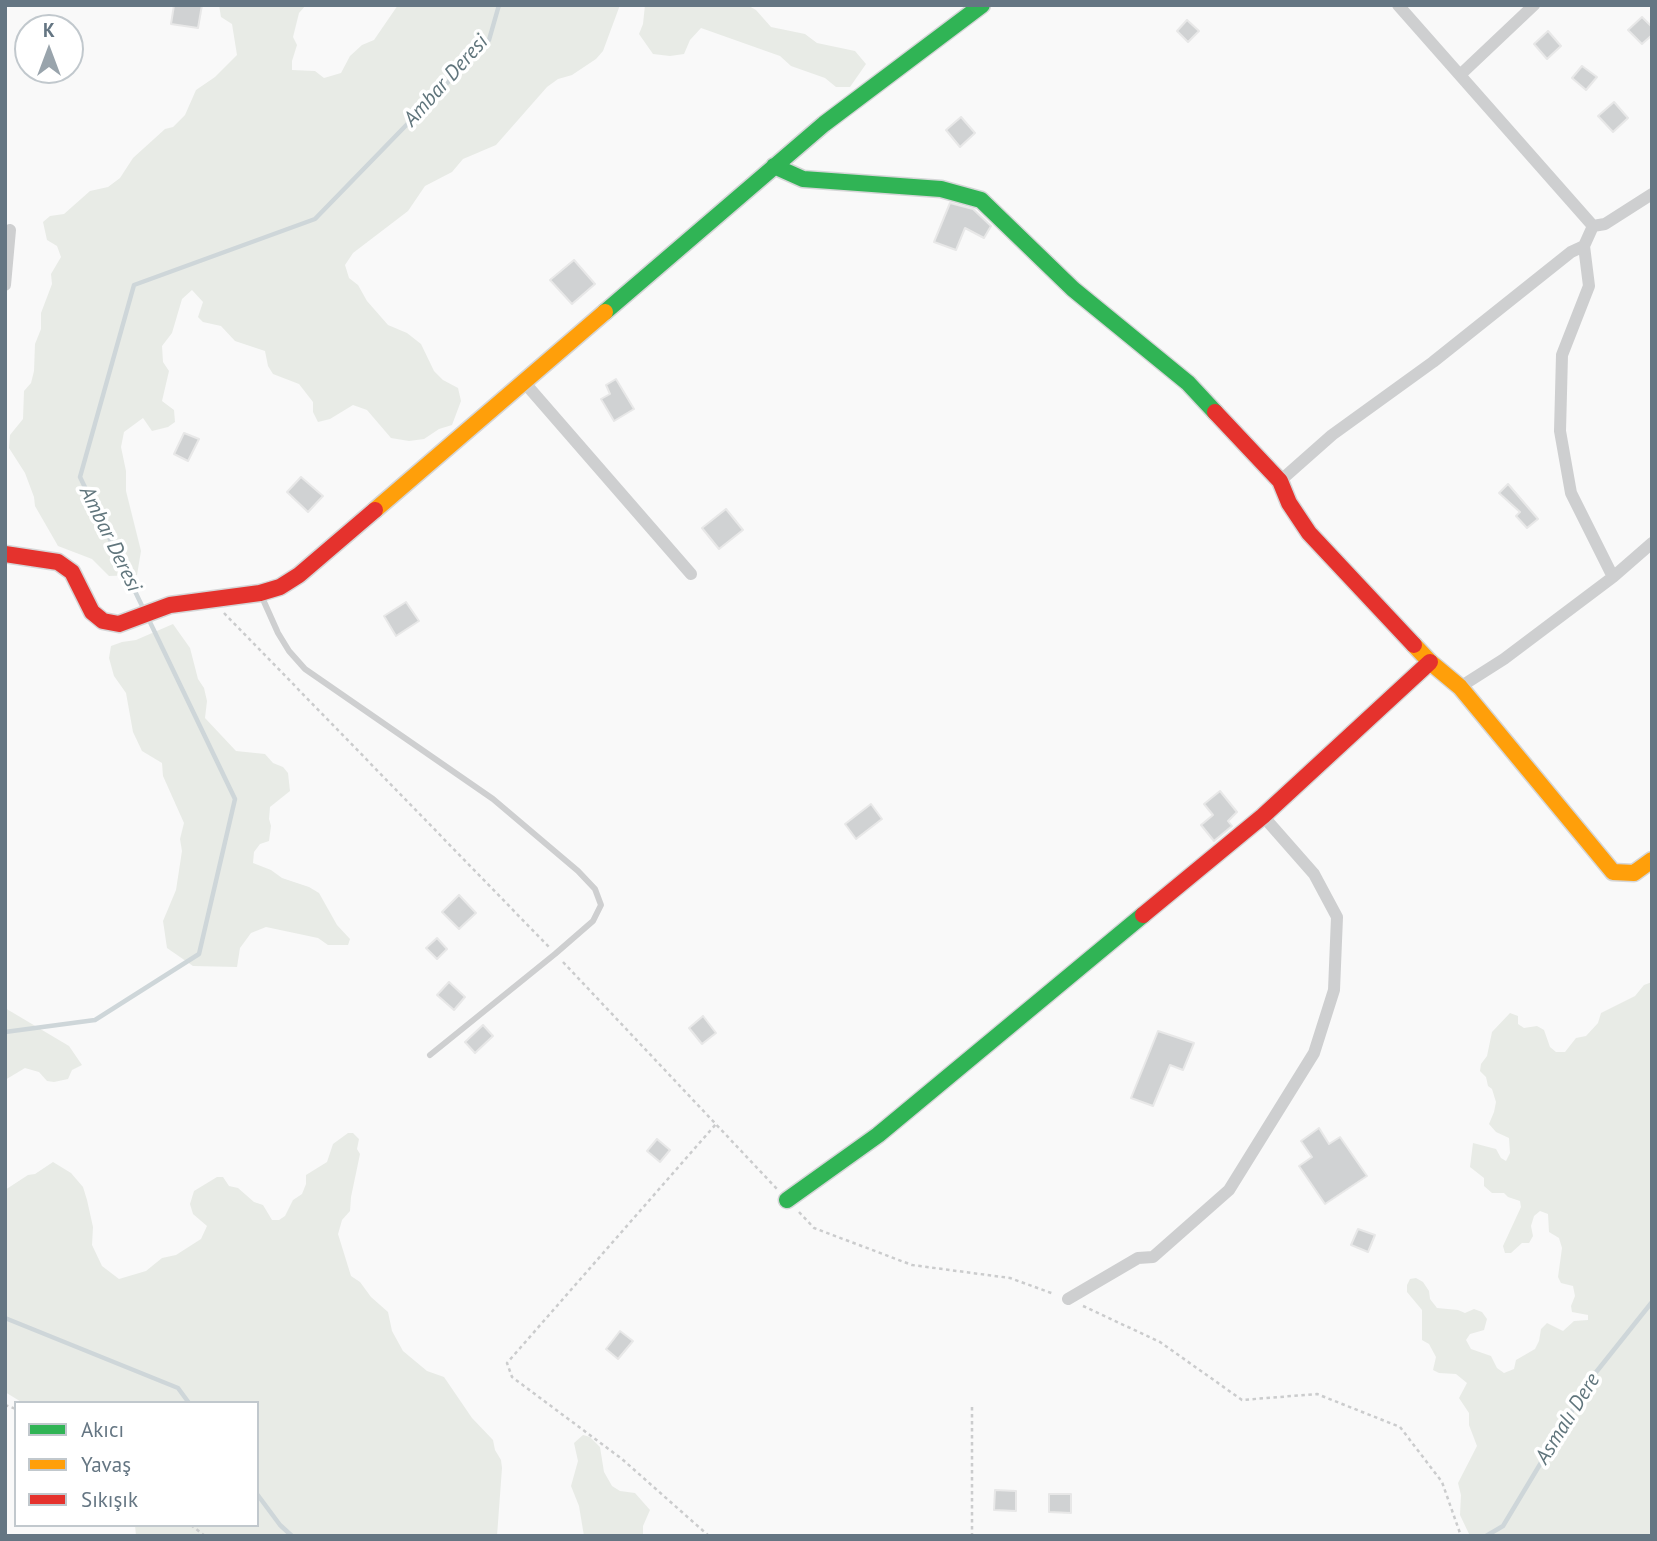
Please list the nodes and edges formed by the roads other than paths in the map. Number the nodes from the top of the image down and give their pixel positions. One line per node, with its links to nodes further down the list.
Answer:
1 (982, 5): 5 (street)
2 (1398, 5): 4 (street)
3 (1534, 5): 4 (street)
4 (1460, 75): 7 (street)
5 (774, 166): 11 (street); 12 (street)
6 (1652, 194): 7 (street)
7 (1593, 226): 9 (street)
8 (10, 230): 10 (street)
9 (1584, 246): 12 (street); 16 (street)
10 (5, 285)
11 (524, 382): 15 (street); 17 (street)
12 (1280, 481): 18 (street)
13 (1652, 543): 16 (street)
14 (5, 554): 17 (street)
15 (691, 574)
16 (1613, 577): 19 (street)
17 (260, 593): 22 (lane)
18 (1430, 662): 19 (street); 20 (street)
19 (1460, 687): 21 (street)
20 (1264, 816): 23 (street); 24 (street)
21 (1652, 860)
22 (430, 1055)
23 (787, 1200)
24 (1068, 1298)

